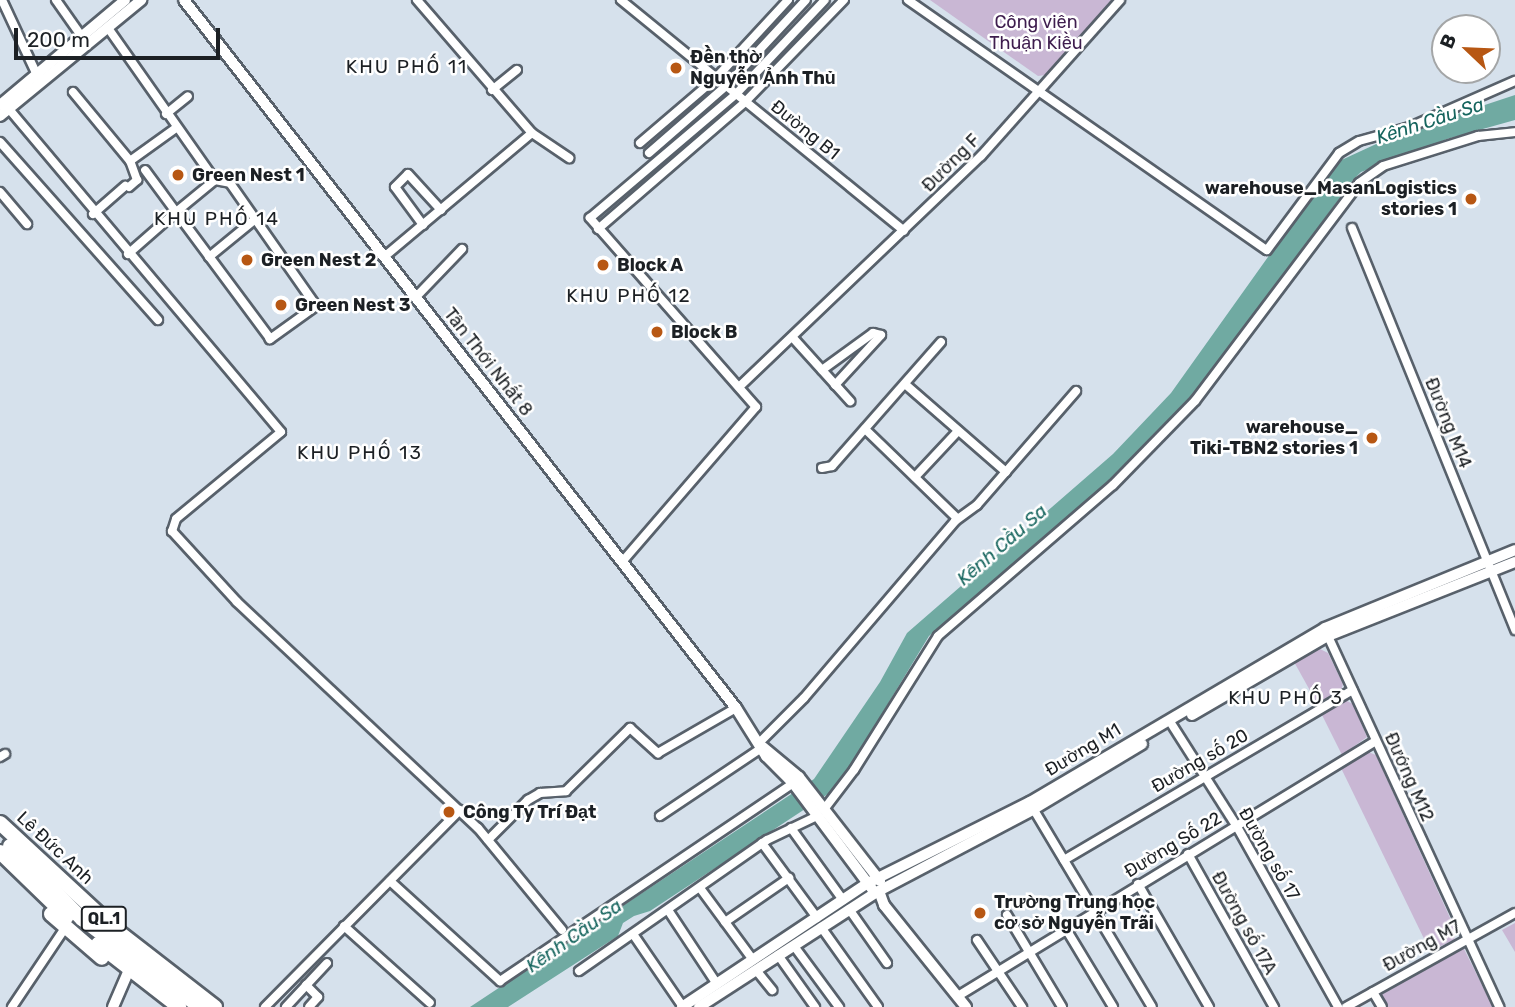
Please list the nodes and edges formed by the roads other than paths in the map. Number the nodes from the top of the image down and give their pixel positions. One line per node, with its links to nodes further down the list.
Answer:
1 (2, 0): 17 (street)
2 (56, 0): 15 (street)
3 (125, 0): 15 (street)
4 (141, 0): 14 (street)
5 (184, 0): 52 (street, Tân Thới Nhất 8)
6 (417, 0): 21 (street)
7 (621, 0): 18 (street, Đường B1)
8 (788, 0): 18 (street)
9 (806, 0): 20 (street)
10 (825, 0): 24 (street)
11 (844, 0): 26 (street)
12 (908, 0): 22 (street)
13 (1121, 0): 22 (street, Đường F)
14 (108, 28): 27 (street); 28 (street)
15 (82, 37): 17 (street)
16 (517, 70): 21 (street)
17 (37, 75): 27 (street)
18 (716, 78): 20 (street, Đường B1); 33 (street)
19 (1515, 80): 22 (street)
20 (726, 86): 24 (street, Đường B1); 34 (street)
21 (492, 90): 31 (street)
22 (1039, 91): 48 (street, Đường F)
23 (73, 92): 36 (street)
24 (736, 94): 26 (street, Đường B1); 47 (street)
25 (188, 96): 28 (street)
26 (744, 102): 47 (street); 48 (street, Đường B1)
27 (3, 110): 42 (street)
28 (166, 114): 29 (street)
29 (176, 128): 36 (street); 38 (street)
30 (1515, 132): 84 (street)
31 (532, 134): 35 (street); 40 (street)
32 (0, 142): 54 (street)
33 (640, 143)
34 (649, 153)
35 (569, 158)
36 (130, 161): 42 (street)
37 (145, 170): 41 (street)
38 (215, 180): 41 (street); 43 (street)
39 (0, 191): 44 (street)
40 (441, 210): 45 (street); 45 (street)
41 (176, 212): 50 (street); 51 (street)
42 (93, 214): 50 (street)
43 (253, 221): 51 (street); 51 (street)
44 (27, 224)
45 (423, 225): 52 (street)
46 (1352, 228): 72 (street, Đường M14)
47 (598, 229): 60 (street)
48 (904, 231): 55 (street, Đường F)
49 (462, 249): 53 (street)
50 (128, 254): 83 (street)
51 (209, 257)
52 (384, 257): 53 (street, Tân Thới Nhất 8)
53 (415, 298): 70 (street, Tân Thới Nhất 8)
54 (158, 320)
55 (794, 339): 57 (street); 60 (street, Đường F)
56 (941, 342): 58 (street)
57 (822, 370): 59 (street); 59 (street)
58 (905, 384): 63 (street); 64 (street)
59 (835, 385): 62 (street)
60 (739, 387): 70 (street)
61 (1076, 391): 66 (street)
62 (850, 401)
63 (865, 429): 65 (street); 67 (street)
64 (958, 431): 66 (street); 67 (street)
65 (822, 468)
66 (1006, 472): 68 (street)
67 (915, 477): 68 (street)
68 (957, 518): 79 (street)
69 (1515, 550): 72 (street, Đường M1)
70 (622, 562): 76 (street, Tân Thới Nhất 8)
71 (1515, 562): 72 (street, Đường M1)
72 (1489, 566): 73 (street, Đường M14); 74 (street, Đường M1)
73 (1515, 630)
74 (1326, 632): 75 (street, Đướng M12); 77 (street, Đường M1)
75 (1353, 691): 78 (street, Đướng M12); 80 (street, Đường số 20)
76 (736, 708): 79 (street, Tân Thới Nhất 8); 90 (street)
77 (1171, 723): 80 (street, Đường số 17); 82 (street, Đường M1)
78 (1375, 741): 87 (street, Đường Số 22); 114 (street, Đướng M12)
79 (762, 745): 81 (street, Tân Thới Nhất 8); 85 (street)
80 (1205, 776): 87 (street, Đường số 17); 94 (street, Đường số 20)
81 (796, 780): 84 (street, Tân Thới Nhất 8); 97 (street)
82 (1032, 806): 94 (street); 99 (street, Đường M1)
83 (460, 810): 90 (street); 97 (street)
84 (821, 812): 88 (street); 99 (street, Tân Thới Nhất 8)
85 (660, 816)
86 (0, 823): 113 (highway, Lê Đức Anh / QL.1)
87 (1236, 825): 93 (street, Đường Số 22); 152 (street, Đường số 17)
88 (791, 828): 91 (street); 101 (street)
89 (0, 835): 113 (highway, Lê Đức Anh / QL.1)
90 (488, 840): 111 (street)
91 (762, 843): 96 (street); 100 (street)
92 (0, 852): 108 (highway, QL.1)
93 (1188, 854): 98 (street, Đường Số 22); 151 (street, Đường số 17A)
94 (1064, 860): 103 (street)
95 (0, 864): 108 (highway, QL.1)
96 (789, 878): 106 (street); 107 (street)
97 (390, 881): 109 (street)
98 (1138, 884): 103 (street, Đường Số 22); 150 (street)
99 (877, 887): 101 (street, Đường M1); 129 (street, Tân Thới Nhất 8)
100 (700, 888): 102 (street); 106 (street)
101 (846, 904): 107 (street, Đường M1); 120 (street)
102 (668, 910): 112 (street); 125 (street)
103 (1095, 911): 110 (street, Đường Số 22); 149 (street)
104 (1515, 913): 114 (street, Đường M7)
105 (1007, 915): 117 (street)
106 (725, 922): 121 (street)
107 (819, 923): 116 (street, Đường M1); 121 (street, Đường M1); 144 (street)
108 (68, 924): 124 (highway, QL.1); 132 (street)
109 (344, 926): 130 (street); 131 (street)
110 (1066, 929): 117 (street, Đường Số 22); 148 (street)
111 (562, 930)
112 (633, 934): 122 (street); 140 (street)
113 (113, 936): 136 (highway, Lê Đức Anh / QL.1); 137 (highway, Lê Đức Anh / QL.1)
114 (1466, 939): 128 (street, Đường M7); 155 (street, Đướng M12)
115 (977, 940): 123 (street)
116 (794, 946): 118 (street, Đường M1); 143 (street)
117 (1028, 952): 123 (street, Đường Số 22); 147 (street)
118 (778, 956): 121 (street, Đường M1); 142 (street)
119 (327, 963): 126 (street)
120 (887, 963)
121 (755, 965): 125 (street, Đường M1); 127 (street); 141 (street, Đường M1)
122 (579, 971)
123 (998, 971): 129 (street, Đường Số 22); 146 (street)
124 (127, 974): 133 (street); 134 (highway, QL.1); 135 (highway, QL.1)
125 (717, 984): 140 (street, Đường M1)
126 (306, 985): 138 (street); 139 (street)
127 (772, 990)
128 (1373, 992): 153 (street, Đường M7); 154 (street)
129 (958, 996): 145 (street, Tân Thới Nhất 8)
130 (430, 1003)
131 (267, 1006)
132 (12, 1007)
133 (113, 1007)
134 (166, 1007)
135 (179, 1007)
136 (200, 1007)
137 (215, 1007)
138 (286, 1007)
139 (309, 1007)
140 (682, 1007)
141 (699, 1007)
142 (815, 1007)
143 (839, 1007)
144 (878, 1007)
145 (966, 1007)
146 (1022, 1007)
147 (1062, 1007)
148 (1113, 1007)
149 (1152, 1007)
150 (1209, 1007)
151 (1273, 1007)
152 (1338, 1007)
153 (1346, 1007)
154 (1382, 1007)
155 (1499, 1007)

